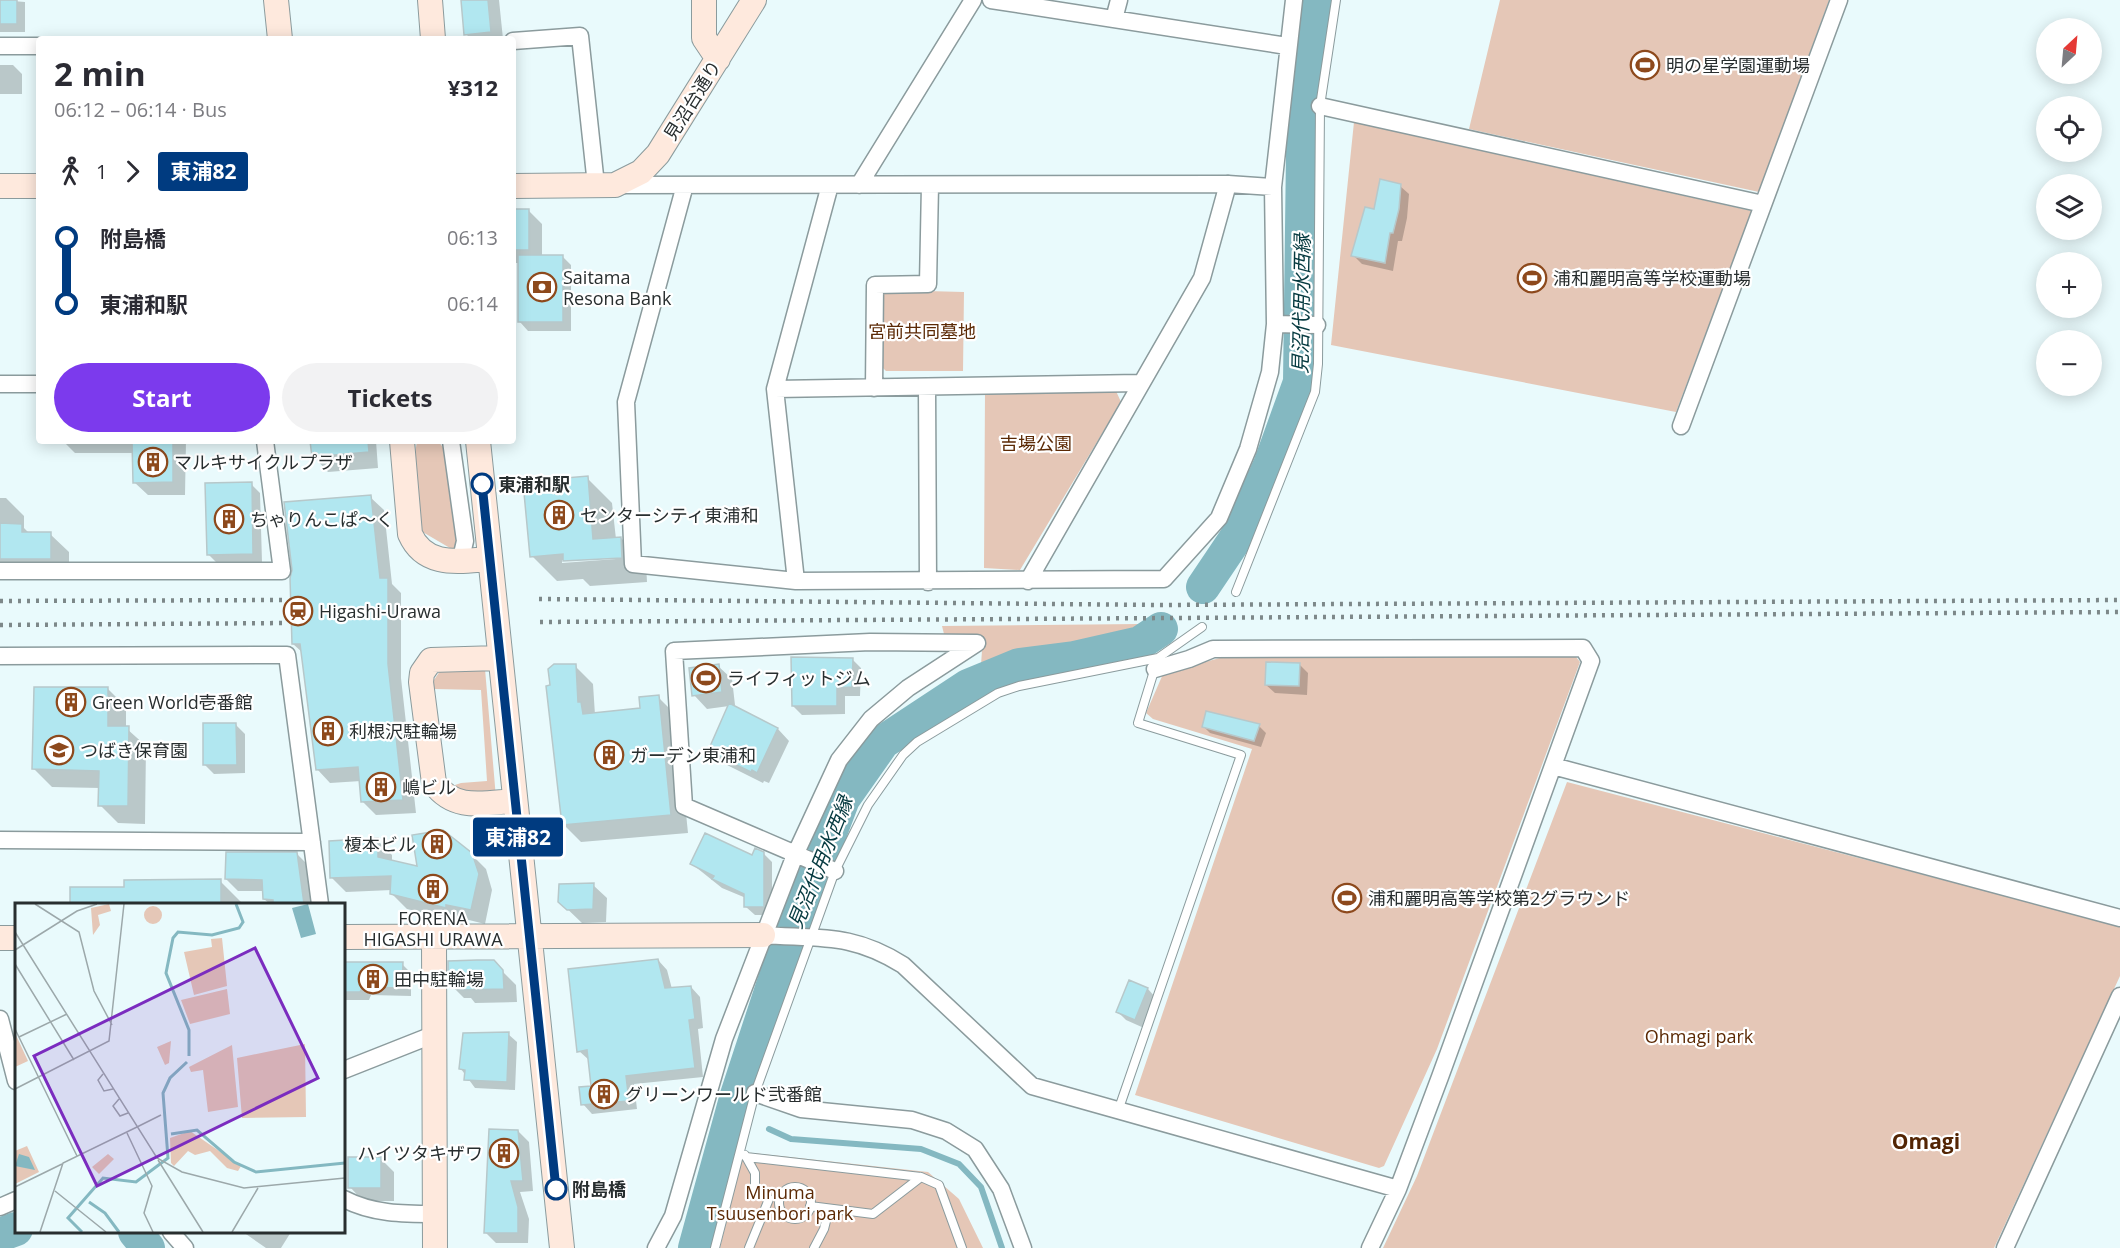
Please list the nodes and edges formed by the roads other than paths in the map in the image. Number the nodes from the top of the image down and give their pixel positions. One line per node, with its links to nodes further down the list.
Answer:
1 (276, 0): 12 (street)
2 (429, 0): 13 (street)
3 (704, 0): 18 (street)
4 (754, 0): 18 (street, 見沼台通り)
5 (974, 0): 25 (street)
6 (991, 0): 11 (street)
7 (1119, 0): 11 (street)
8 (1294, 0): 17 (street)
9 (1336, 0): 19 (lane)
10 (1839, 0): 30 (street)
11 (1114, 19): 17 (street)
12 (280, 36)
13 (434, 36)
14 (516, 40): 22 (street)
15 (0, 46): 16 (street)
16 (36, 46)
17 (1287, 46): 29 (street)
18 (718, 59): 22 (street, 見沼台通り)
19 (1320, 106): 30 (street); 32 (lane)
20 (930, 184): 21 (street); 25 (street); 37 (street)
21 (1228, 184): 29 (street); 33 (street)
22 (605, 185): 23 (street); 28 (street)
23 (685, 185): 24 (street); 47 (street)
24 (830, 185): 25 (street); 38 (street)
25 (859, 185)
26 (0, 186): 27 (street)
27 (36, 186)
28 (516, 186)
29 (1273, 187): 31 (street)
30 (1763, 204): 39 (street)
31 (1275, 324): 32 (street); 48 (street)
32 (1317, 325): 50 (lane)
33 (1140, 383): 36 (street); 48 (street)
34 (0, 384): 35 (street)
35 (36, 384)
36 (927, 387): 37 (street); 49 (street)
37 (874, 388): 38 (street)
38 (774, 389): 47 (street)
39 (1681, 426)
40 (265, 444): 46 (street)
41 (402, 444): 45 (street)
42 (451, 444): 45 (street)
43 (477, 444): 44 (street)
44 (489, 559): 45 (street); 53 (street)
45 (455, 561)
46 (0, 570)
47 (796, 581): 49 (street)
48 (1028, 581): 49 (street)
49 (928, 582)
50 (1236, 592)
51 (1202, 627): 54 (lane)
52 (0, 656): 58 (street)
53 (500, 658): 56 (street); 56 (street)
54 (1157, 663): 55 (street); 60 (lane); 74 (lane)
55 (1553, 766): 62 (street); 76 (street)
56 (514, 801): 65 (street)
57 (0, 840): 58 (street)
58 (312, 842): 61 (street)
59 (795, 855): 59 (street); 60 (street); 63 (street)
60 (835, 871): 67 (lane)
61 (320, 903)
62 (2120, 918)
63 (763, 935): 65 (street); 67 (street); 89 (street)
64 (434, 936): 65 (street); 66 (street); 70 (street)
65 (528, 936): 88 (street)
66 (345, 937)
67 (812, 938): 73 (lane); 74 (street)
68 (2120, 996): 96 (street)
69 (0, 1019): 72 (street)
70 (435, 1034): 71 (street); 84 (street)
71 (345, 1070)
72 (12, 1081)
73 (755, 1093): 90 (lane); 94 (street)
74 (1118, 1112): 76 (street)
75 (921, 1177): 77 (lane); 83 (lane); 93 (lane)
76 (1398, 1190): 95 (street)
77 (769, 1199): 80 (lane); 91 (lane)
78 (15, 1200): 82 (street)
79 (345, 1200): 84 (street)
80 (779, 1200): 81 (lane); 81 (lane)
81 (810, 1206): 83 (lane)
82 (0, 1207)
83 (830, 1209): 92 (lane)
84 (435, 1214): 87 (street)
85 (172, 1233): 86 (street)
86 (186, 1248)
87 (435, 1248)
88 (562, 1248)
89 (656, 1248)
90 (715, 1248)
91 (750, 1248)
92 (814, 1248)
93 (962, 1248)
94 (1023, 1248)
95 (1370, 1248)
96 (2005, 1248)

